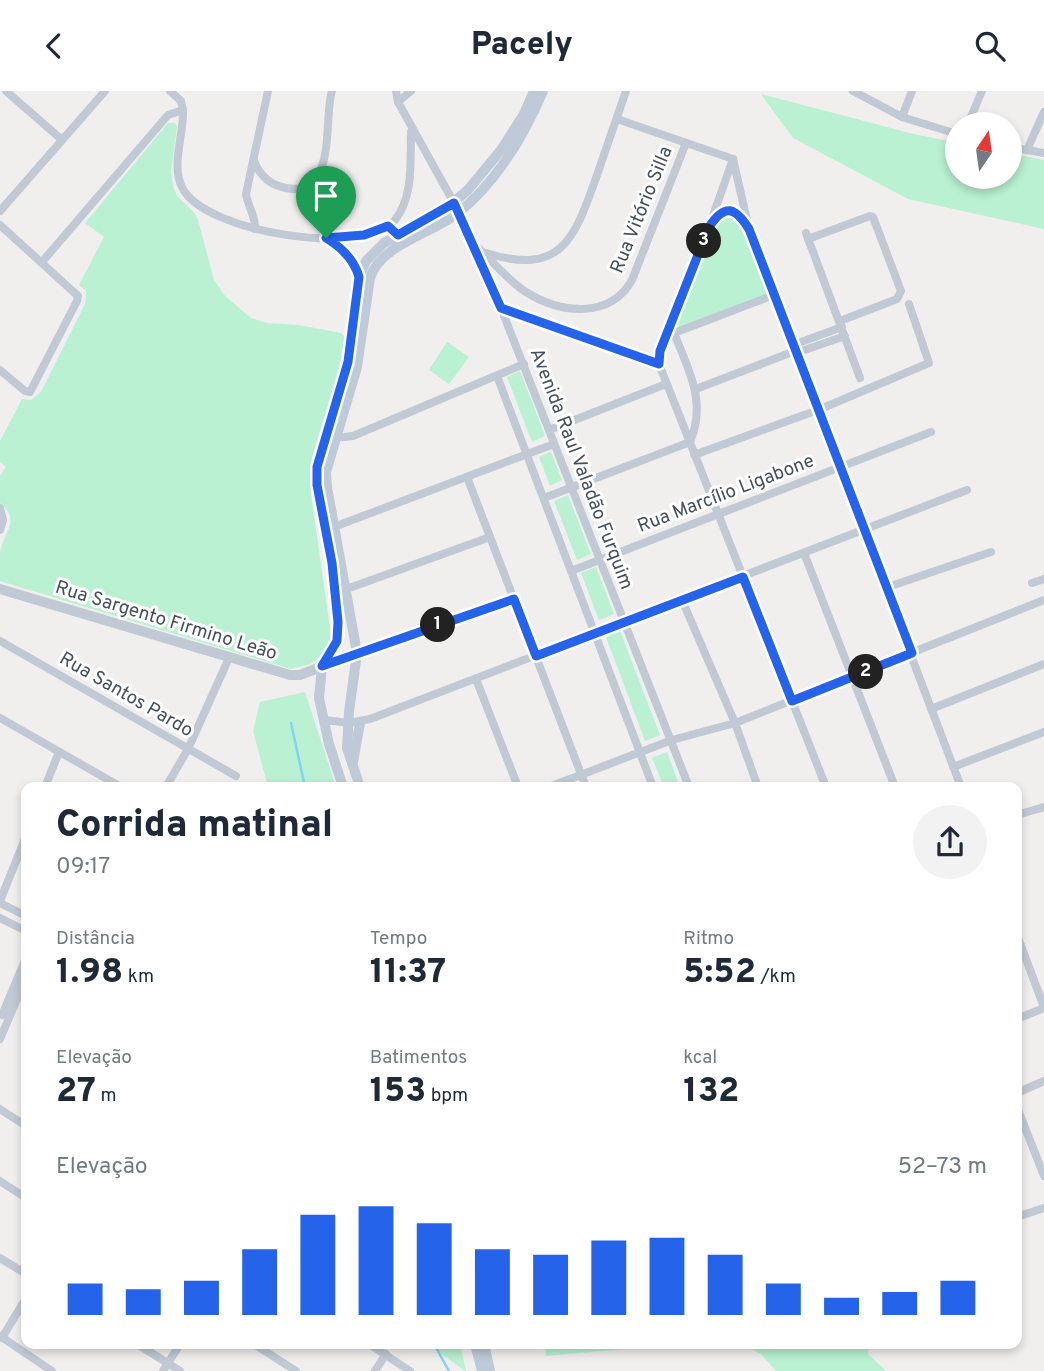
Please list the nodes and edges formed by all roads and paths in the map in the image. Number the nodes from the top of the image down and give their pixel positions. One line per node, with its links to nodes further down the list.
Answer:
1 (6, 91): 22 (street)
2 (105, 91): 22 (street)
3 (170, 91): 15 (street)
4 (268, 91): 28 (street)
5 (332, 91): 28 (street)
6 (396, 91): 14 (street, Avenida Raul Valadão Furquim)
7 (411, 91): 14 (street)
8 (534, 91): 29 (main road)
9 (543, 91): 29 (main road)
10 (626, 91): 19 (street)
11 (853, 91): 18 (street)
12 (912, 91): 18 (street)
13 (982, 91): 16 (street)
14 (398, 102): 20 (street, Avenida Raul Valadão Furquim)
15 (183, 110): 34 (street); 42 (street)
16 (973, 112)
17 (1044, 112): 25 (street)
18 (902, 117): 21 (street)
19 (617, 118): 23 (street); 41 (street)
20 (411, 129): 29 (street, Avenida Raul Valadão Furquim); 32 (street)
21 (945, 130)
22 (61, 139): 30 (street)
23 (686, 142): 27 (street); 43 (street, Rua Vitório Silla)
24 (1022, 149): 25 (street)
25 (1027, 150): 26 (street)
26 (1044, 153)
27 (733, 159): 33 (street); 35 (street)
28 (254, 161): 34 (street)
29 (456, 208): 36 (main road); 38 (street, Avenida Raul Valadão Furquim); 40 (main road)
30 (0, 211)
31 (0, 225): 42 (street)
32 (388, 226): 36 (street); 37 (street)
33 (709, 227): 35 (street); 49 (street)
34 (255, 229): 37 (street)
35 (749, 229): 45 (street)
36 (398, 235): 40 (main road)
37 (326, 238): 44 (street)
38 (472, 242): 39 (street, Rua Vitório Silla); 47 (street, Avenida Raul Valadão Furquim)
39 (484, 252): 41 (street); 43 (street, Rua Vitório Silla)
40 (377, 255): 44 (main road)
41 (531, 261): 43 (street)
42 (42, 262): 53 (street)
43 (503, 272)
44 (362, 281): 61 (main road); 73 (main road)
45 (775, 295): 49 (street); 50 (street)
46 (909, 304): 58 (street)
47 (501, 308): 51 (street, Avenida Raul Valadão Furquim); 52 (street)
48 (842, 328): 48 (street); 50 (street); 55 (street)
49 (671, 331): 52 (street); 57 (street)
50 (795, 350): 57 (street); 58 (street)
51 (524, 364): 54 (street); 59 (street, Avenida Raul Valadão Furquim)
52 (659, 364): 56 (street)
53 (0, 370)
54 (497, 376): 61 (street); 64 (street)
55 (860, 378)
56 (666, 384): 59 (street); 62 (street)
57 (696, 389): 62 (street)
58 (818, 409): 65 (street); 66 (street)
59 (549, 430): 63 (street, Avenida Raul Valadão Furquim)
60 (931, 432): 66 (street, Rua Marcílio Ligabone)
61 (336, 438): 73 (main road)
62 (690, 442): 65 (street); 68 (street)
63 (554, 444): 64 (street); 68 (street, Avenida Raul Valadão Furquim)
64 (527, 454): 67 (street); 70 (street)
65 (695, 455): 72 (street)
66 (839, 467): 72 (street, Rua Marcílio Ligabone); 75 (street)
67 (467, 477): 73 (street); 76 (street)
68 (571, 488): 70 (street); 79 (street, Avenida Raul Valadão Furquim)
69 (967, 490): 75 (street)
70 (544, 498): 80 (street)
71 (0, 508): 74 (street)
72 (718, 514): 79 (street, Rua Marcílio Ligabone); 81 (street)
73 (330, 529): 86 (main road)
74 (0, 530)
75 (863, 530): 78 (street); 84 (street)
76 (490, 537): 86 (street); 87 (street)
77 (991, 552): 84 (street)
78 (804, 553): 81 (street); 99 (street)
79 (599, 561): 80 (street, Rua Marcílio Ligabone); 90 (street, Avenida Raul Valadão Furquim)
80 (571, 571): 91 (street)
81 (743, 577): 88 (street); 101 (street)
82 (1044, 579): 83 (street)
83 (1032, 583)
84 (886, 588): 94 (street)
85 (0, 589): 96 (street, Rua Sargento Firmino Leão)
86 (341, 591): 93 (main road); 98 (main road)
87 (514, 599): 93 (street); 95 (street)
88 (682, 600): 90 (street); 106 (street)
89 (1044, 600): 94 (street)
90 (622, 623): 91 (street); 108 (street, Avenida Raul Valadão Furquim)
91 (595, 633): 95 (street); 111 (street)
92 (0, 641): 109 (street, Rua Santos Pardo)
93 (357, 653): 98 (street, Rua Sargento Firmino Leão); 105 (main road)
94 (912, 653): 99 (street); 102 (street)
95 (536, 656): 100 (street); 113 (street)
96 (229, 658): 98 (street, Rua Sargento Firmino Leão); 109 (street)
97 (1044, 664): 102 (street)
98 (322, 666): 104 (main road)
99 (854, 677): 101 (street); 127 (street)
100 (476, 679): 105 (street); 120 (street)
101 (792, 701): 106 (street); 126 (street)
102 (931, 709): 112 (street)
103 (0, 718): 110 (street)
104 (325, 720): 105 (street); 118 (main road)
105 (357, 720): 119 (main road)
106 (735, 723): 108 (street); 125 (street)
107 (1044, 732): 112 (street)
108 (672, 740): 111 (street); 124 (street, Avenida Raul Valadão Furquim)
109 (188, 749): 114 (street, Rua Santos Pardo); 117 (street)
110 (59, 752): 115 (street); 116 (street)
111 (640, 753): 113 (street); 123 (street)
112 (953, 767): 128 (street)
113 (581, 775): 121 (street); 122 (street)
114 (236, 776)
115 (47, 782)
116 (112, 782)
117 (169, 782)
118 (341, 782)
119 (358, 782)
120 (516, 782)
121 (562, 782)
122 (584, 782)
123 (651, 782)
124 (687, 782)
125 (756, 782)
126 (824, 782)
127 (893, 782)
128 (959, 782)
129 (1043, 810): 130 (street)
130 (1022, 814)
131 (21, 850): 132 (street)
132 (0, 902): 133 (street)
133 (21, 913)
134 (0, 919): 135 (street)
135 (21, 929)
136 (1022, 949): 139 (street)
137 (21, 970): 140 (street)
138 (20, 992): 142 (street)
139 (1044, 1008): 141 (street)
140 (0, 1014)
141 (1022, 1017)
142 (0, 1039)
143 (1044, 1081): 144 (street)
144 (1022, 1091)
145 (0, 1109): 147 (street)
146 (1022, 1120): 148 (street)
147 (21, 1123)
148 (1044, 1176)
149 (0, 1181): 150 (street)
150 (21, 1195)
151 (1044, 1208): 152 (street)
152 (1022, 1215)
153 (0, 1258): 154 (street)
154 (21, 1271)
155 (21, 1306): 156 (street)
156 (1, 1337): 165 (street)
157 (143, 1349): 164 (street)
158 (177, 1349): 164 (street)
159 (262, 1349): 167 (street)
160 (378, 1349): 163 (street)
161 (476, 1349): 170 (main road)
162 (485, 1349): 171 (main road)
163 (386, 1354): 168 (street); 169 (street)
164 (165, 1367): 166 (street)
165 (48, 1370)
166 (180, 1371)
167 (296, 1371)
168 (375, 1371)
169 (410, 1371)
170 (482, 1371)
171 (490, 1371)

